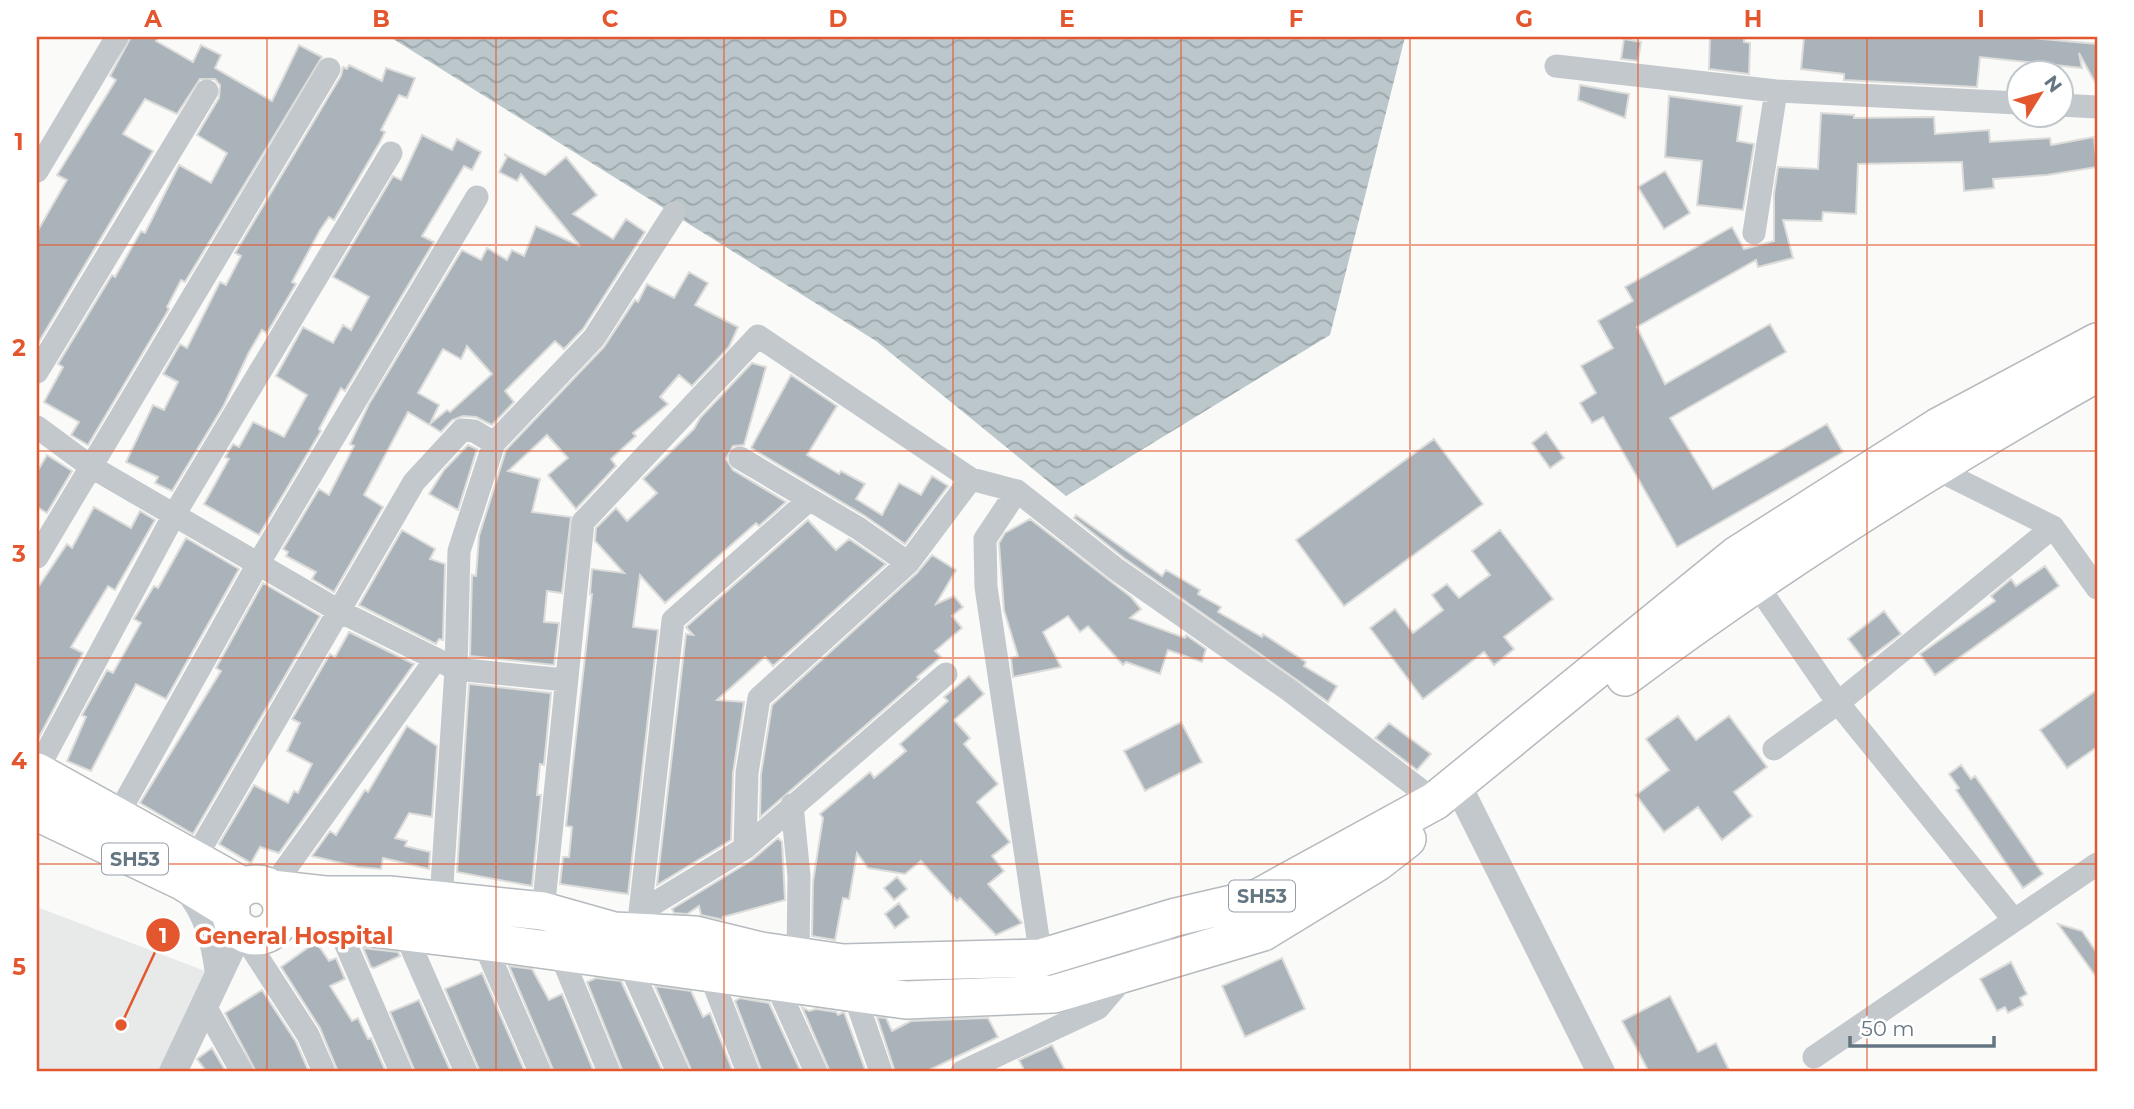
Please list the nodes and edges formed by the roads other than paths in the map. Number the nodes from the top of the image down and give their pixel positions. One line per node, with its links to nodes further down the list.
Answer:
1 (117, 37): 10 (street)
2 (1556, 66): 5 (street)
3 (328, 69): 21 (street)
4 (207, 91): 15 (street)
5 (1776, 91): 6 (street); 13 (street)
6 (2004, 102)
7 (2074, 106): 8 (street)
8 (2097, 107)
9 (391, 153): 26 (street)
10 (37, 171)
11 (477, 197): 30 (street)
12 (674, 213): 18 (street)
13 (1754, 233)
14 (2097, 342): 19 (main road, SH53)
15 (37, 372)
16 (2097, 373): 22 (main road, SH53)
17 (37, 427): 21 (street)
18 (494, 443): 33 (street); 34 (street)
19 (1901, 452): 22 (street); 31 (main road, SH53)
20 (740, 458): 25 (street)
21 (90, 466): 26 (street); 28 (street)
22 (1935, 469): 27 (street); 31 (main road, SH53)
23 (971, 479): 24 (street); 29 (street); 36 (street)
24 (1017, 491): 40 (street); 59 (street)
25 (809, 500): 29 (street); 55 (street)
26 (174, 515): 30 (street); 39 (street)
27 (2053, 527): 32 (street); 37 (street)
28 (37, 557)
29 (908, 563): 44 (street)
30 (258, 564): 33 (street); 43 (street)
31 (1746, 569): 37 (street); 40 (main road, SH53)
32 (2097, 588)
33 (339, 611): 34 (street); 46 (street)
34 (446, 664): 36 (street); 48 (street); 49 (street)
35 (946, 674): 41 (street)
36 (565, 680): 51 (street)
37 (1838, 703): 38 (street); 53 (street)
38 (1774, 749)
39 (37, 771): 43 (main road, SH53)
40 (1452, 794): 52 (main road, SH53); 61 (main road, SH53); 79 (street)
41 (792, 805): 44 (street); 60 (street)
42 (37, 812): 46 (main road, SH53)
43 (117, 816): 46 (main road, SH53)
44 (745, 848): 55 (street)
45 (2097, 864): 53 (street)
46 (188, 871): 49 (main road, SH53); 63 (street)
47 (389, 895): 48 (main road, SH53); 50 (main road, SH53); 54 (street)
48 (454, 902): 51 (main road, SH53); 57 (street)
49 (253, 907): 50 (main road, SH53); 63 (street); 69 (street)
50 (331, 909): 54 (main road, SH53); 70 (street)
51 (544, 911): 55 (main road, SH53); 58 (street)
52 (1176, 917): 59 (main road, SH53); 61 (street)
53 (2014, 920): 66 (street)
54 (405, 932): 57 (main road, SH53); 71 (street)
55 (630, 934): 56 (main road, SH53); 58 (main road, SH53); 62 (main road, SH53); 74 (street)
56 (695, 935): 60 (main road, SH53); 62 (street)
57 (483, 941): 58 (main road, SH53); 72 (street)
58 (560, 951): 73 (street)
59 (1041, 958): 64 (main road, SH53)
60 (778, 963): 62 (main road, SH53); 64 (main road, SH53); 76 (street)
61 (1129, 971): 64 (main road, SH53); 78 (street)
62 (709, 972): 75 (street)
63 (219, 974): 65 (street)
64 (848, 978): 77 (street)
65 (205, 1006): 67 (street); 68 (street)
66 (1814, 1057)
67 (174, 1072)
68 (242, 1072)
69 (324, 1072)
70 (401, 1072)
71 (466, 1072)
72 (540, 1072)
73 (609, 1072)
74 (678, 1072)
75 (748, 1072)
76 (816, 1072)
77 (881, 1072)
78 (962, 1072)
79 (1601, 1072)

